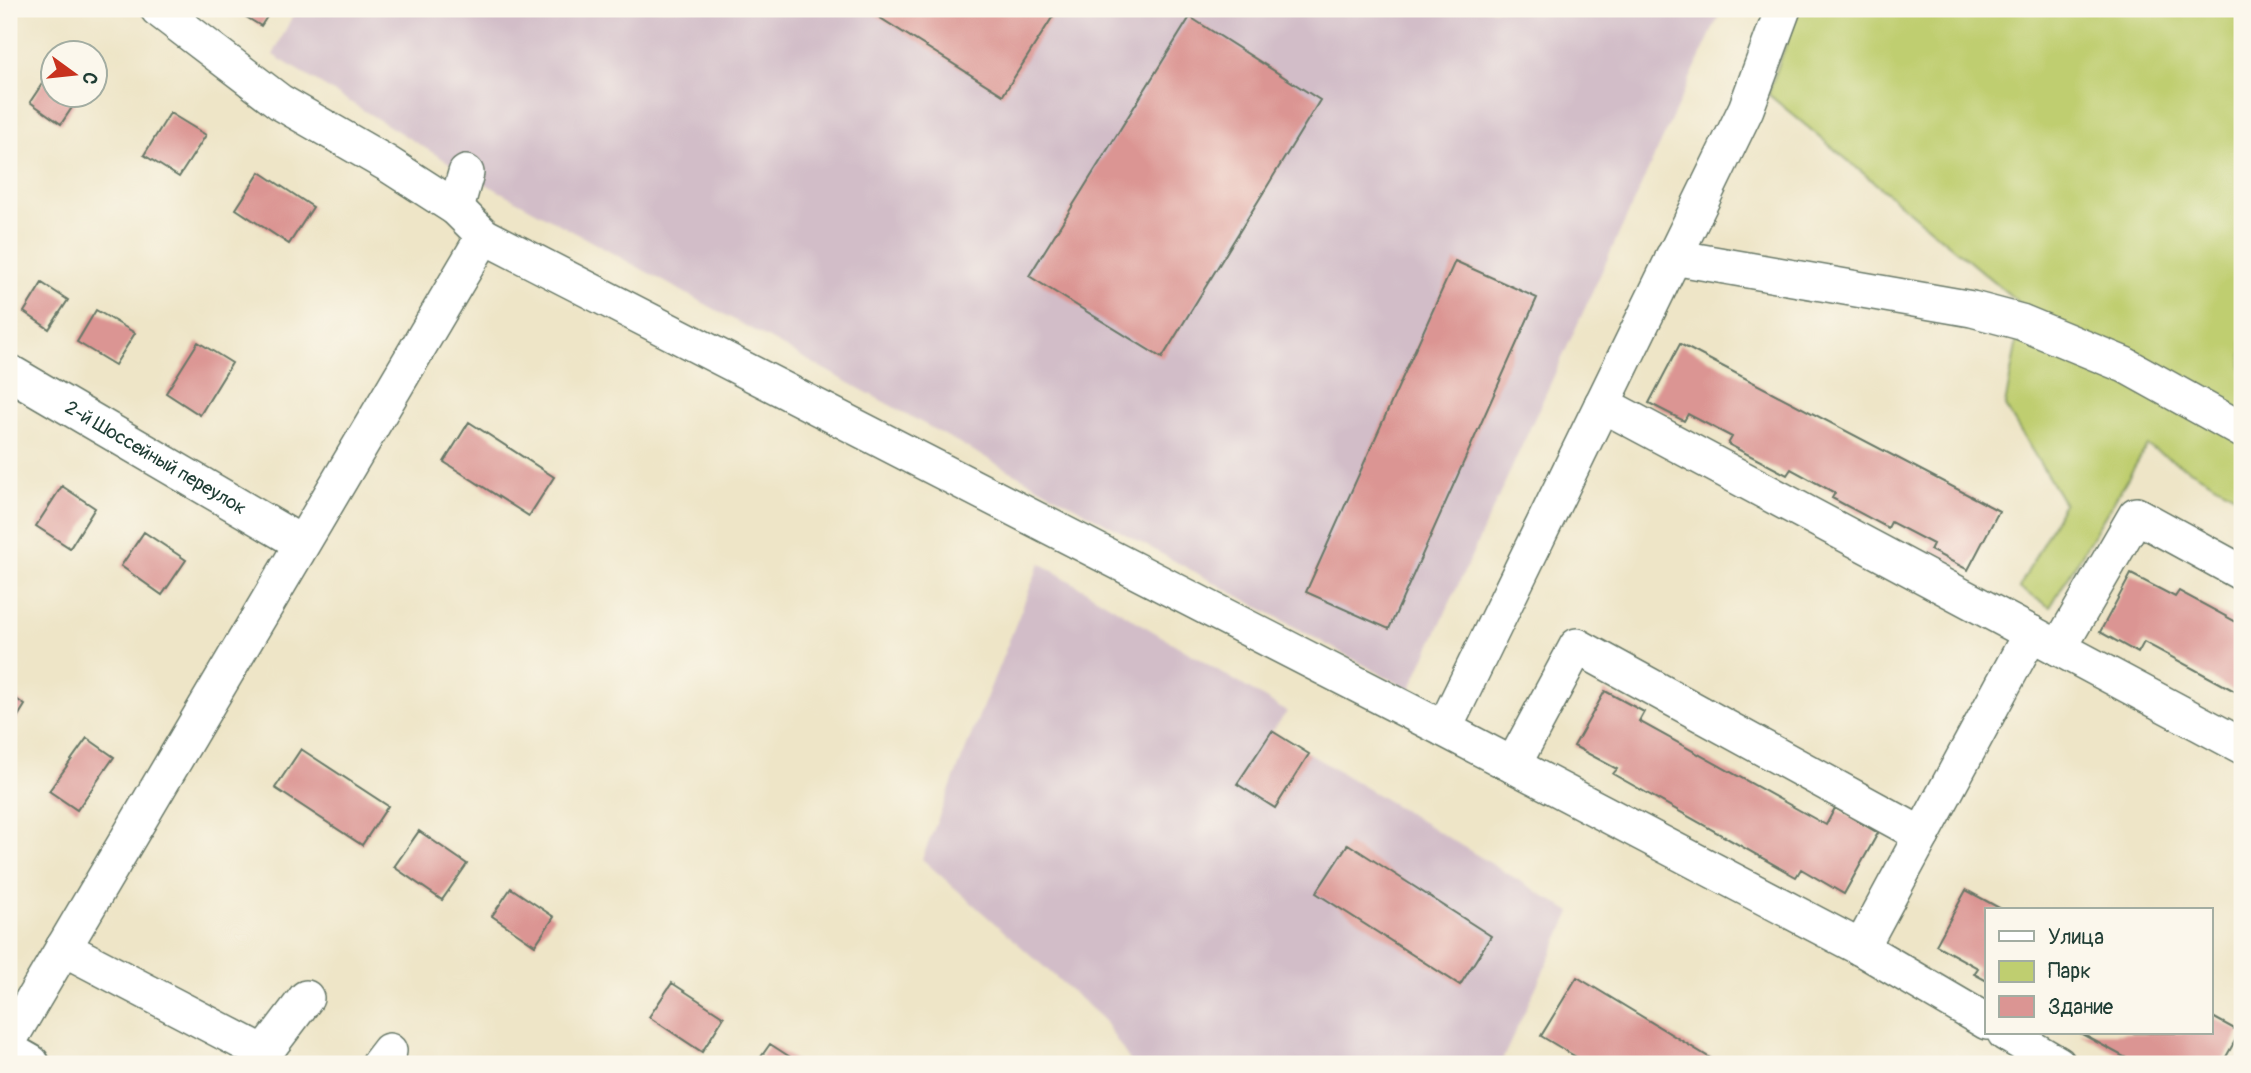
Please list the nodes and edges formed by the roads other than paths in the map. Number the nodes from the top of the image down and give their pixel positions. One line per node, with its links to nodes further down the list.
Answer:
1 (158, 9): 4 (street)
2 (1783, 9): 6 (street)
3 (466, 173): 4 (street)
4 (456, 208): 5 (street)
5 (484, 236): 10 (street); 13 (street)
6 (1674, 257): 8 (street); 9 (street)
7 (9, 372): 10 (street, 2-й Шоссейный переулок)
8 (1602, 404): 12 (street); 13 (street)
9 (2242, 430)
10 (301, 543): 17 (street)
11 (2242, 573): 12 (street)
12 (2045, 641): 14 (street); 16 (street)
13 (1444, 729): 15 (street)
14 (2242, 746)
15 (1513, 765): 16 (street); 18 (street)
16 (1922, 835): 18 (street)
17 (63, 948): 22 (street); 24 (street)
18 (1861, 948): 20 (street)
19 (306, 998): 24 (street)
20 (1985, 1021)
21 (2007, 1034): 26 (street)
22 (9, 1040)
23 (9, 1052): 25 (main road)
24 (260, 1059)
25 (30, 1064)
26 (2058, 1064)

